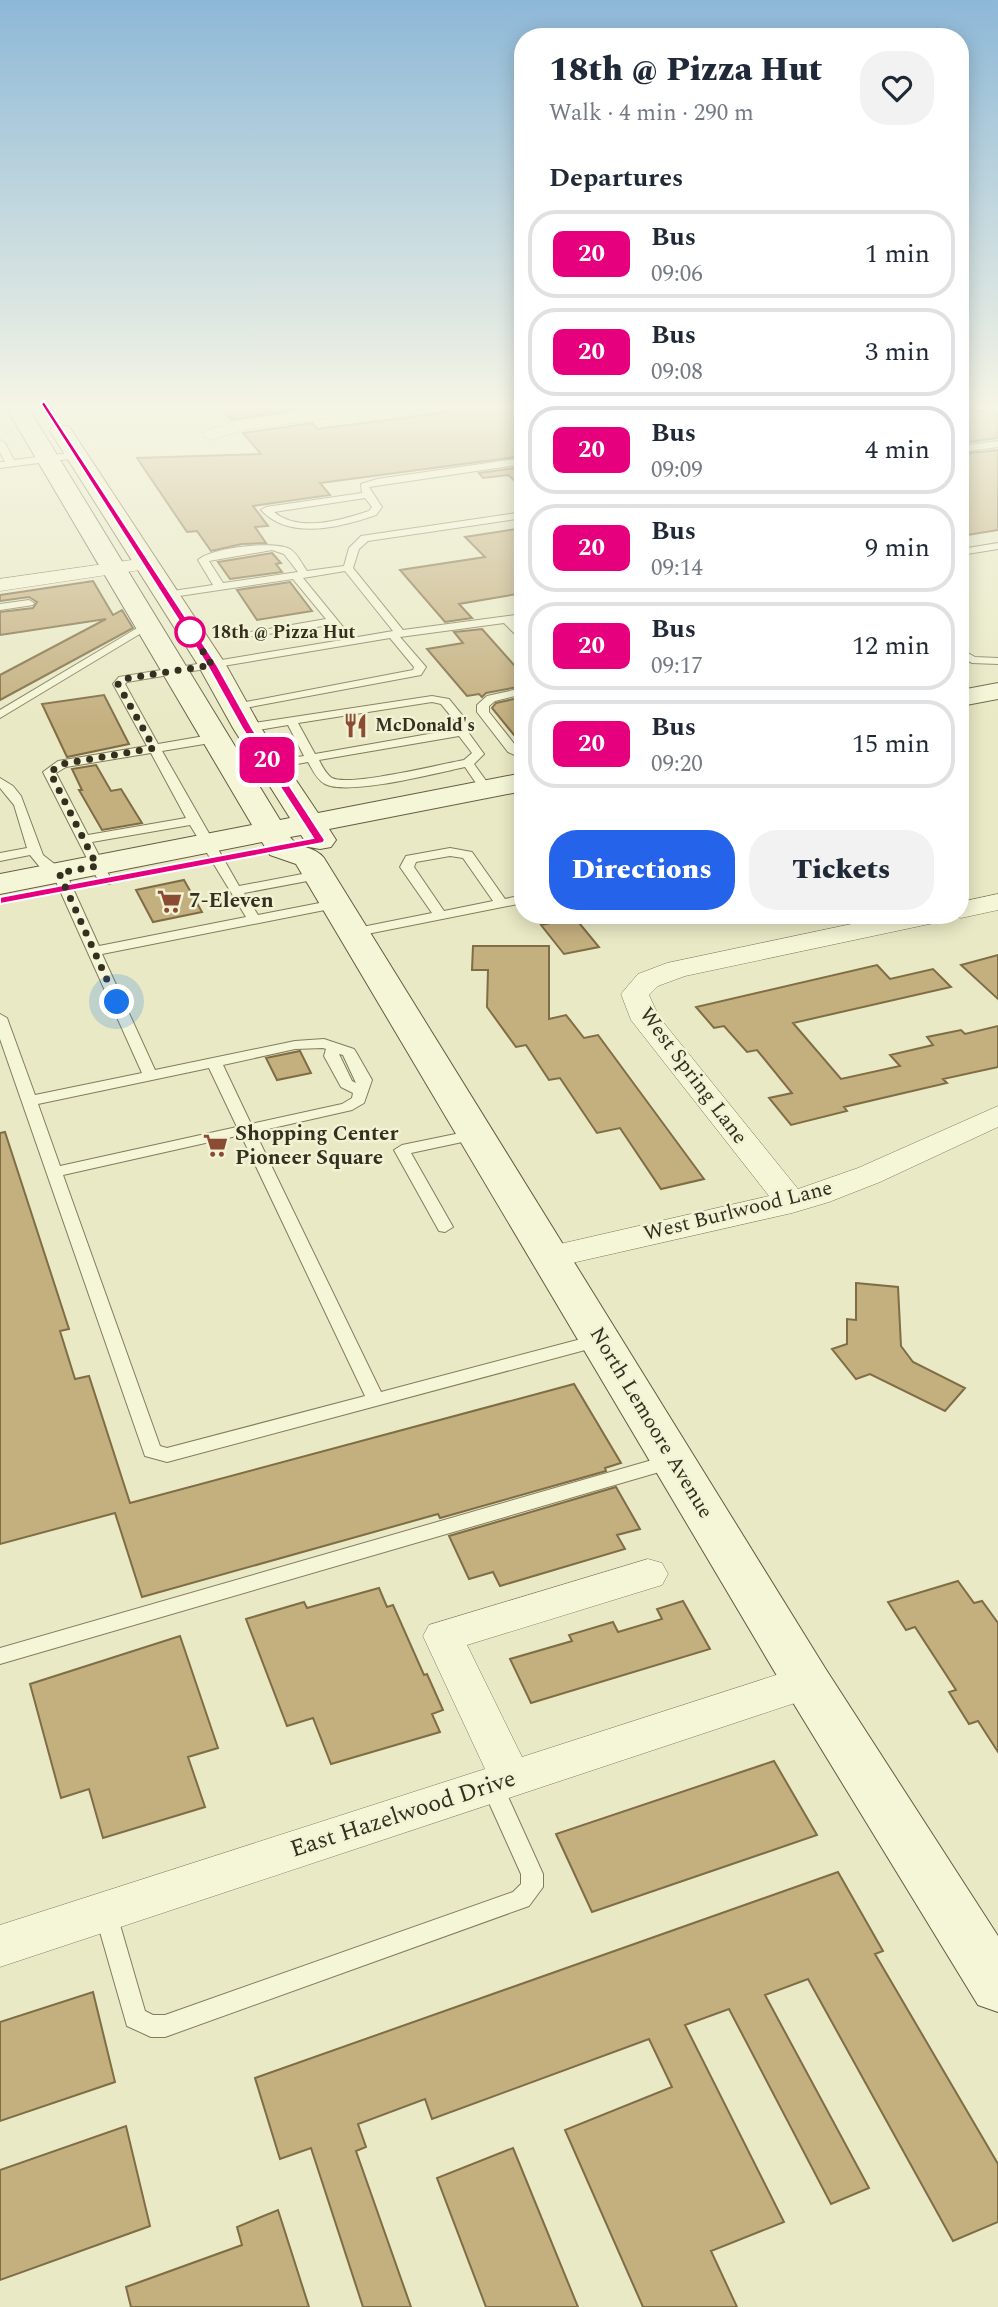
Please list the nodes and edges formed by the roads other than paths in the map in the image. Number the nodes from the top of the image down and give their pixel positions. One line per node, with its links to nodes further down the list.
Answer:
1 (80, 512): 10 (main road, North Lemoore Avenue)
2 (113, 512): 9 (main road, North Lemoore Avenue)
3 (267, 512): 4 (lane)
4 (374, 512)
5 (514, 516): 11 (lane)
6 (993, 547): 7 (lane); 8 (lane)
7 (969, 551)
8 (998, 555)
9 (143, 559): 10 (street); 16 (main road, North Lemoore Avenue)
10 (111, 563): 12 (street); 14 (street); 22 (main road, North Lemoore Avenue)
11 (348, 568): 13 (lane); 24 (lane)
12 (0, 574)
13 (300, 575): 15 (lane); 15 (lane); 21 (lane)
14 (0, 585)
15 (220, 587): 16 (lane)
16 (166, 595): 29 (main road, North Lemoore Avenue)
17 (29, 603): 18 (lane)
18 (0, 607)
19 (514, 618): 20 (lane)
20 (507, 619): 23 (lane); 24 (lane)
21 (333, 621): 25 (lane); 26 (lane)
22 (148, 626): 30 (main road, North Lemoore Avenue); 37 (lane)
23 (514, 626)
24 (396, 634): 26 (lane); 38 (lane)
25 (246, 636)
26 (350, 642): 29 (lane)
27 (969, 658): 28 (lane)
28 (998, 661)
29 (212, 665): 30 (lane); 38 (main road, North Lemoore Avenue)
30 (176, 671): 35 (main road, North Lemoore Avenue); 42 (lane)
31 (998, 691): 33 (main road)
32 (514, 693): 43 (lane)
33 (969, 696)
34 (998, 709): 36 (main road)
35 (201, 713): 38 (main road); 41 (main road, North Lemoore Avenue)
36 (969, 714)
37 (0, 715)
38 (241, 718): 39 (lane); 46 (main road, North Lemoore Avenue)
39 (291, 722): 40 (lane); 44 (lane)
40 (462, 732): 44 (lane); 45 (lane)
41 (216, 738): 42 (lane); 52 (main road, North Lemoore Avenue)
42 (154, 748): 49 (lane); 53 (lane)
43 (514, 750)
44 (313, 758): 45 (lane); 46 (lane)
45 (468, 763): 48 (lane)
46 (270, 765): 52 (main road, North Lemoore Avenue)
47 (0, 782): 50 (lane)
48 (503, 798): 52 (main road)
49 (206, 842): 52 (main road); 53 (main road); 53 (lane); 56 (lane)
50 (36, 850): 51 (lane); 54 (lane)
51 (0, 857)
52 (309, 859): 56 (lane); 62 (lane); 63 (lane); 72 (main road, North Lemoore Avenue)
53 (95, 862): 54 (main road)
54 (63, 881): 55 (main road); 57 (main road); 65 (lane)
55 (0, 884)
56 (236, 891): 63 (lane)
57 (0, 901)
58 (514, 901): 60 (lane)
59 (998, 902): 61 (street)
60 (501, 903): 62 (lane); 62 (lane)
61 (969, 908)
62 (440, 915)
63 (254, 920): 65 (lane)
64 (891, 924): 74 (street, West Spring Lane)
65 (94, 951): 68 (lane)
66 (0, 1017): 69 (lane)
67 (214, 1062): 68 (lane); 71 (lane); 71 (lane)
68 (150, 1074): 69 (lane)
69 (30, 1101): 73 (lane)
70 (998, 1115): 74 (street, West Burlwood Lane)
71 (245, 1129): 73 (lane); 78 (lane)
72 (475, 1135): 75 (lane); 76 (main road, North Lemoore Avenue)
73 (55, 1172): 78 (lane)
74 (792, 1203): 76 (street, West Burlwood Lane)
75 (444, 1227)
76 (550, 1257): 77 (main road, North Lemoore Avenue)
77 (600, 1340): 78 (lane); 79 (main road, North Lemoore Avenue)
78 (376, 1400)
79 (674, 1461): 81 (lane); 82 (main road, North Lemoore Avenue)
80 (648, 1574): 83 (street)
81 (0, 1656)
82 (807, 1682): 83 (street, East Hazelwood Drive); 86 (main road, North Lemoore Avenue)
83 (502, 1782): 84 (street, East Hazelwood Drive); 84 (lane)
84 (105, 1912): 85 (street, East Hazelwood Drive)
85 (0, 1946)
86 (998, 1986)

